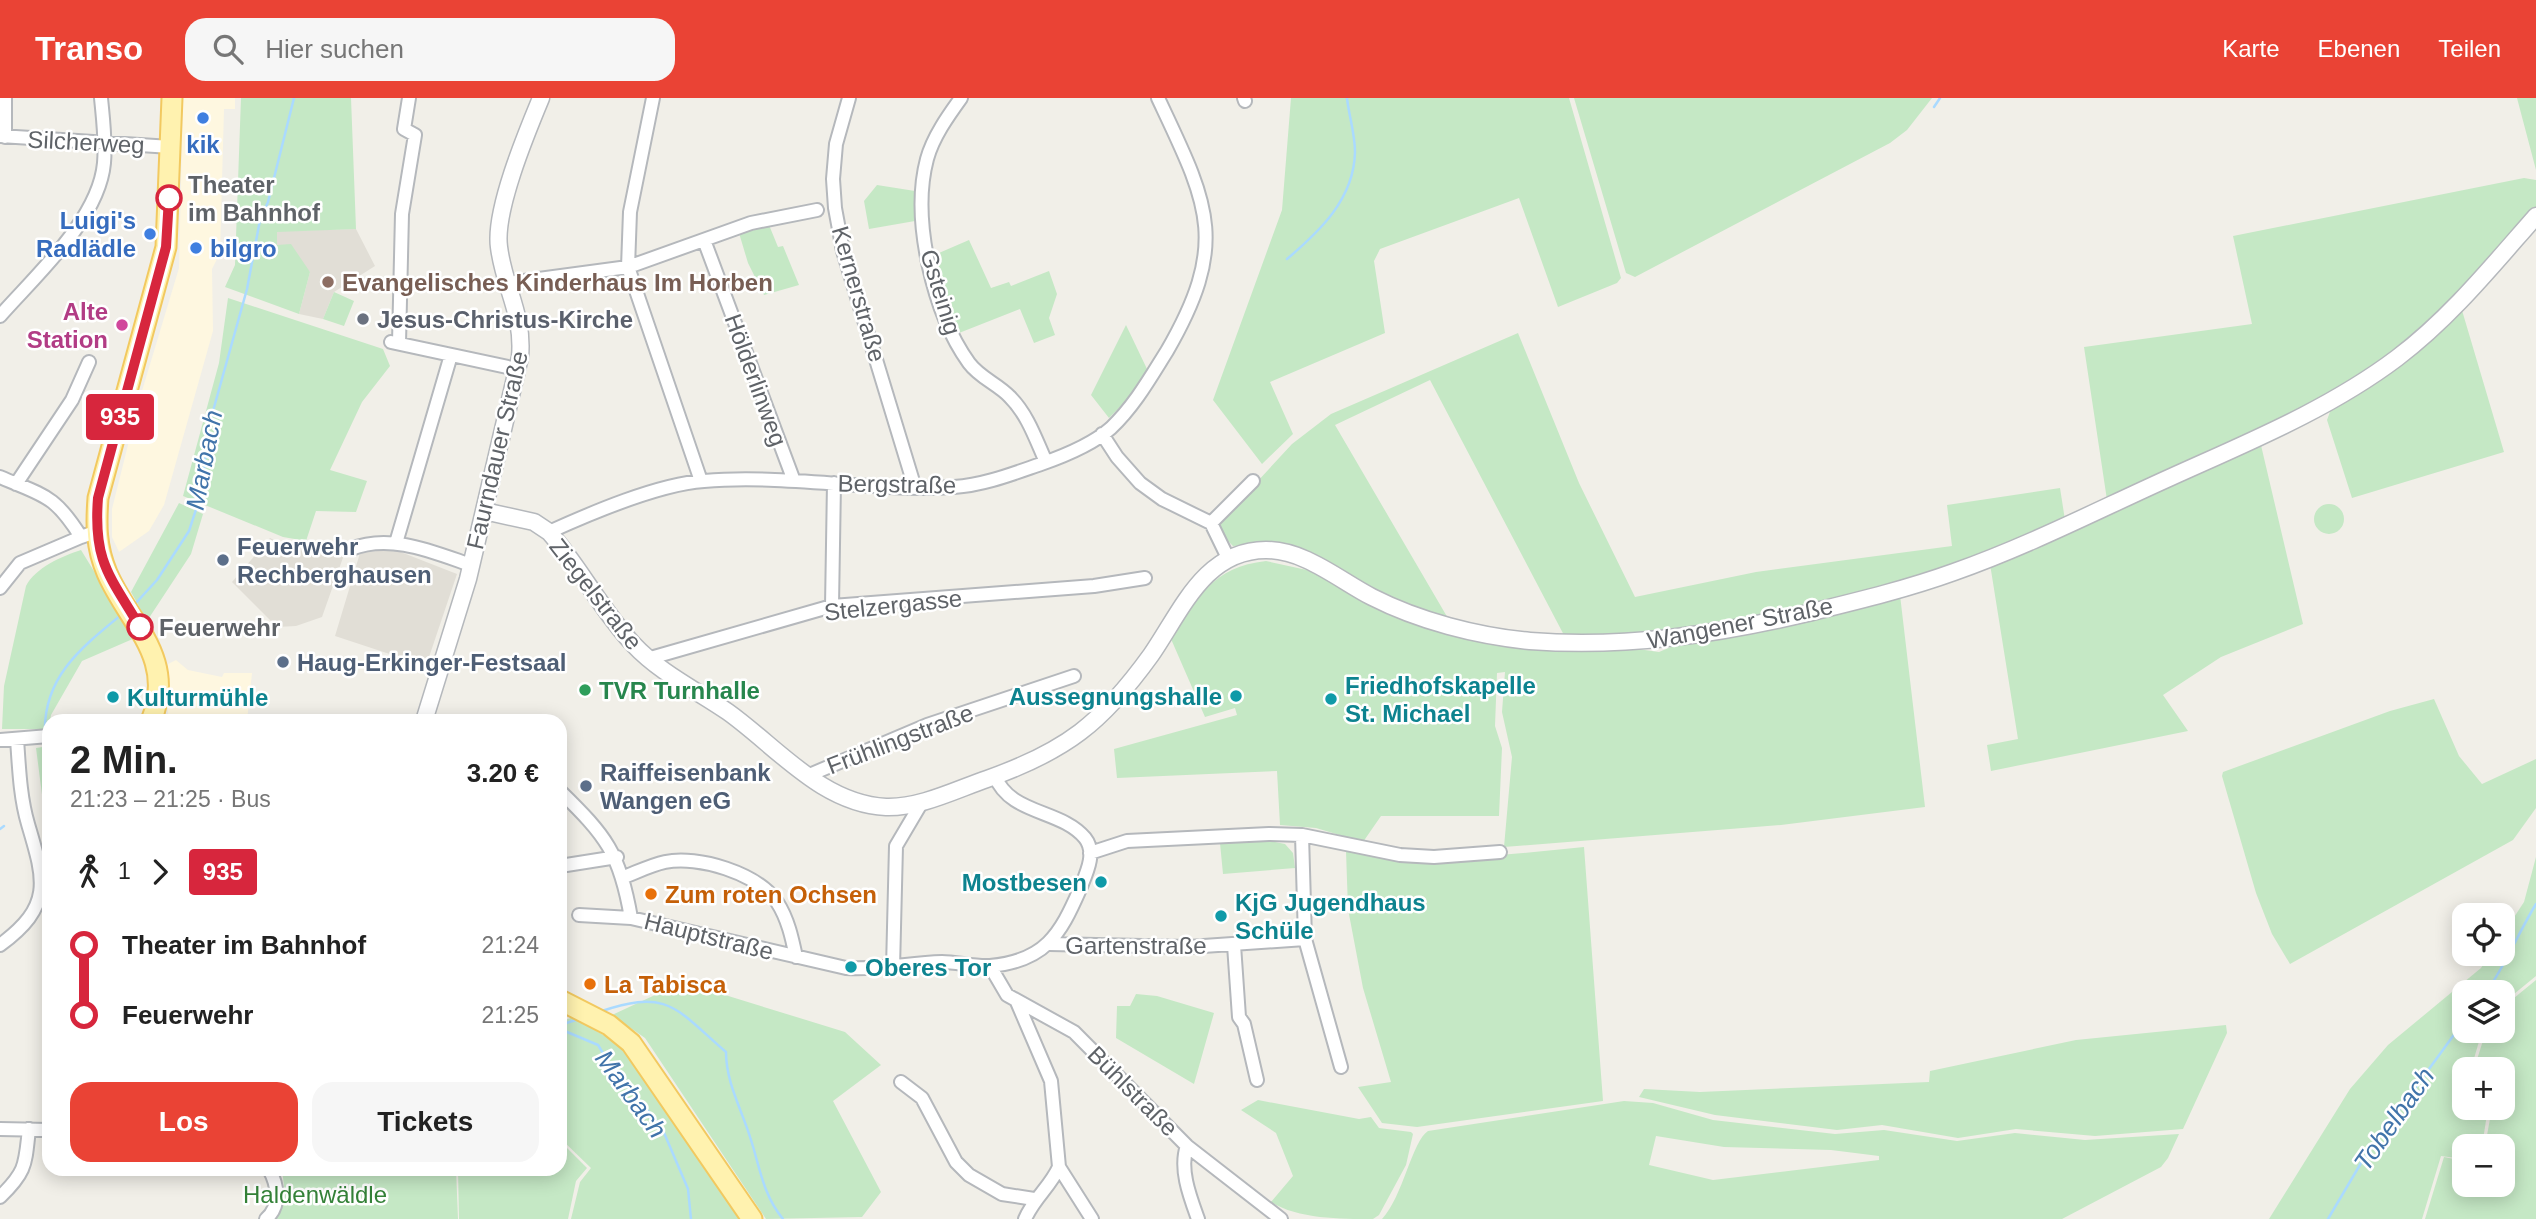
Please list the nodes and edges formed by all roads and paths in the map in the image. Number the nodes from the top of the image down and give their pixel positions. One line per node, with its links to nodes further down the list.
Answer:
1 (5, 98): 10 (street)
2 (101, 98): 11 (street)
3 (172, 98): 12 (main road)
4 (409, 98): 19 (street)
5 (541, 98): 17 (street, Faurndauer Straße)
6 (653, 98): 16 (street)
7 (849, 98): 30 (street, Kernerstraße)
8 (961, 98): 23 (street, Gsteinig)
9 (1158, 98): 22 (street, Bergstraße)
10 (3, 137): 11 (street, Silcherweg)
11 (105, 144): 12 (street, Silcherweg); 18 (street)
12 (172, 147): 34 (main road)
13 (817, 211): 15 (street)
14 (2536, 216): 37 (street, Wangener Straße)
15 (704, 240): 16 (street); 26 (street, Hölderlinweg)
16 (628, 267): 17 (street); 25 (street)
17 (508, 283): 21 (street, Faurndauer Straße)
18 (0, 316)
19 (452, 355): 21 (street); 35 (street)
20 (89, 362): 29 (street)
21 (517, 369): 31 (street, Faurndauer Straße)
22 (1102, 434): 23 (street, Bergstraße); 32 (street)
23 (1046, 463): 30 (street, Bergstraße)
24 (0, 477): 29 (street)
25 (701, 481): 26 (street, Bergstraße); 33 (street, Bergstraße)
26 (794, 481): 28 (street, Bergstraße)
27 (1253, 481): 32 (street)
28 (834, 483): 30 (street, Bergstraße); 41 (street)
29 (16, 484): 34 (street)
30 (915, 488)
31 (484, 511): 33 (street, Ziegelstraße); 38 (street, Faurndauer Straße)
32 (1211, 523): 37 (street)
33 (549, 532): 42 (street, Ziegelstraße)
34 (88, 534): 40 (street); 44 (main road)
35 (396, 543): 36 (street); 38 (street)
36 (351, 549)
37 (1228, 558): 50 (street, Wangener Straße)
38 (471, 565): 45 (street, Faurndauer Straße)
39 (1144, 578): 41 (street, Stelzergasse)
40 (0, 588)
41 (832, 606): 42 (street, Stelzergasse)
42 (647, 659): 49 (street, Ziegelstraße)
43 (1074, 676): 49 (street, Frühlingstraße)
44 (153, 714)
45 (426, 714)
46 (42, 737): 47 (street)
47 (20, 739): 48 (street); 58 (street)
48 (0, 740)
49 (807, 776): 52 (street, Ziegelstraße)
50 (995, 776): 52 (street, Ziegelstraße); 55 (street)
51 (567, 797): 56 (street, Hauptstraße)
52 (922, 802): 69 (street)
53 (1302, 835): 54 (street); 55 (street); 63 (street)
54 (1500, 852)
55 (1090, 853): 64 (street)
56 (617, 858): 57 (street); 59 (street, Hauptstraße)
57 (567, 865)
58 (42, 868)
59 (624, 877): 62 (street, Hauptstraße); 67 (street)
60 (42, 895): 65 (street)
61 (579, 915): 62 (street)
62 (631, 918): 67 (street, Hauptstraße)
63 (1305, 939): 66 (street, Gartenstraße); 72 (street)
64 (1050, 944): 66 (street, Gartenstraße); 68 (street)
65 (0, 945)
66 (1234, 945): 73 (street)
67 (796, 957): 69 (street, Hauptstraße)
68 (990, 966): 69 (street); 70 (street, Bühlstraße)
69 (893, 968)
70 (1017, 1002): 78 (street, Bühlstraße); 79 (street)
71 (567, 1003): 85 (main road)
72 (1341, 1067)
73 (1257, 1080)
74 (901, 1082): 82 (street)
75 (0, 1129): 76 (street)
76 (29, 1129): 77 (street); 81 (street)
77 (42, 1130)
78 (1187, 1146): 83 (street, Bühlstraße); 88 (street)
79 (1059, 1167): 82 (street); 87 (street)
80 (272, 1176): 84 (street)
81 (0, 1197)
82 (1034, 1199): 86 (street)
83 (1280, 1218)
84 (266, 1219)
85 (752, 1219)
86 (1025, 1219)
87 (1092, 1219)
88 (1198, 1219)

